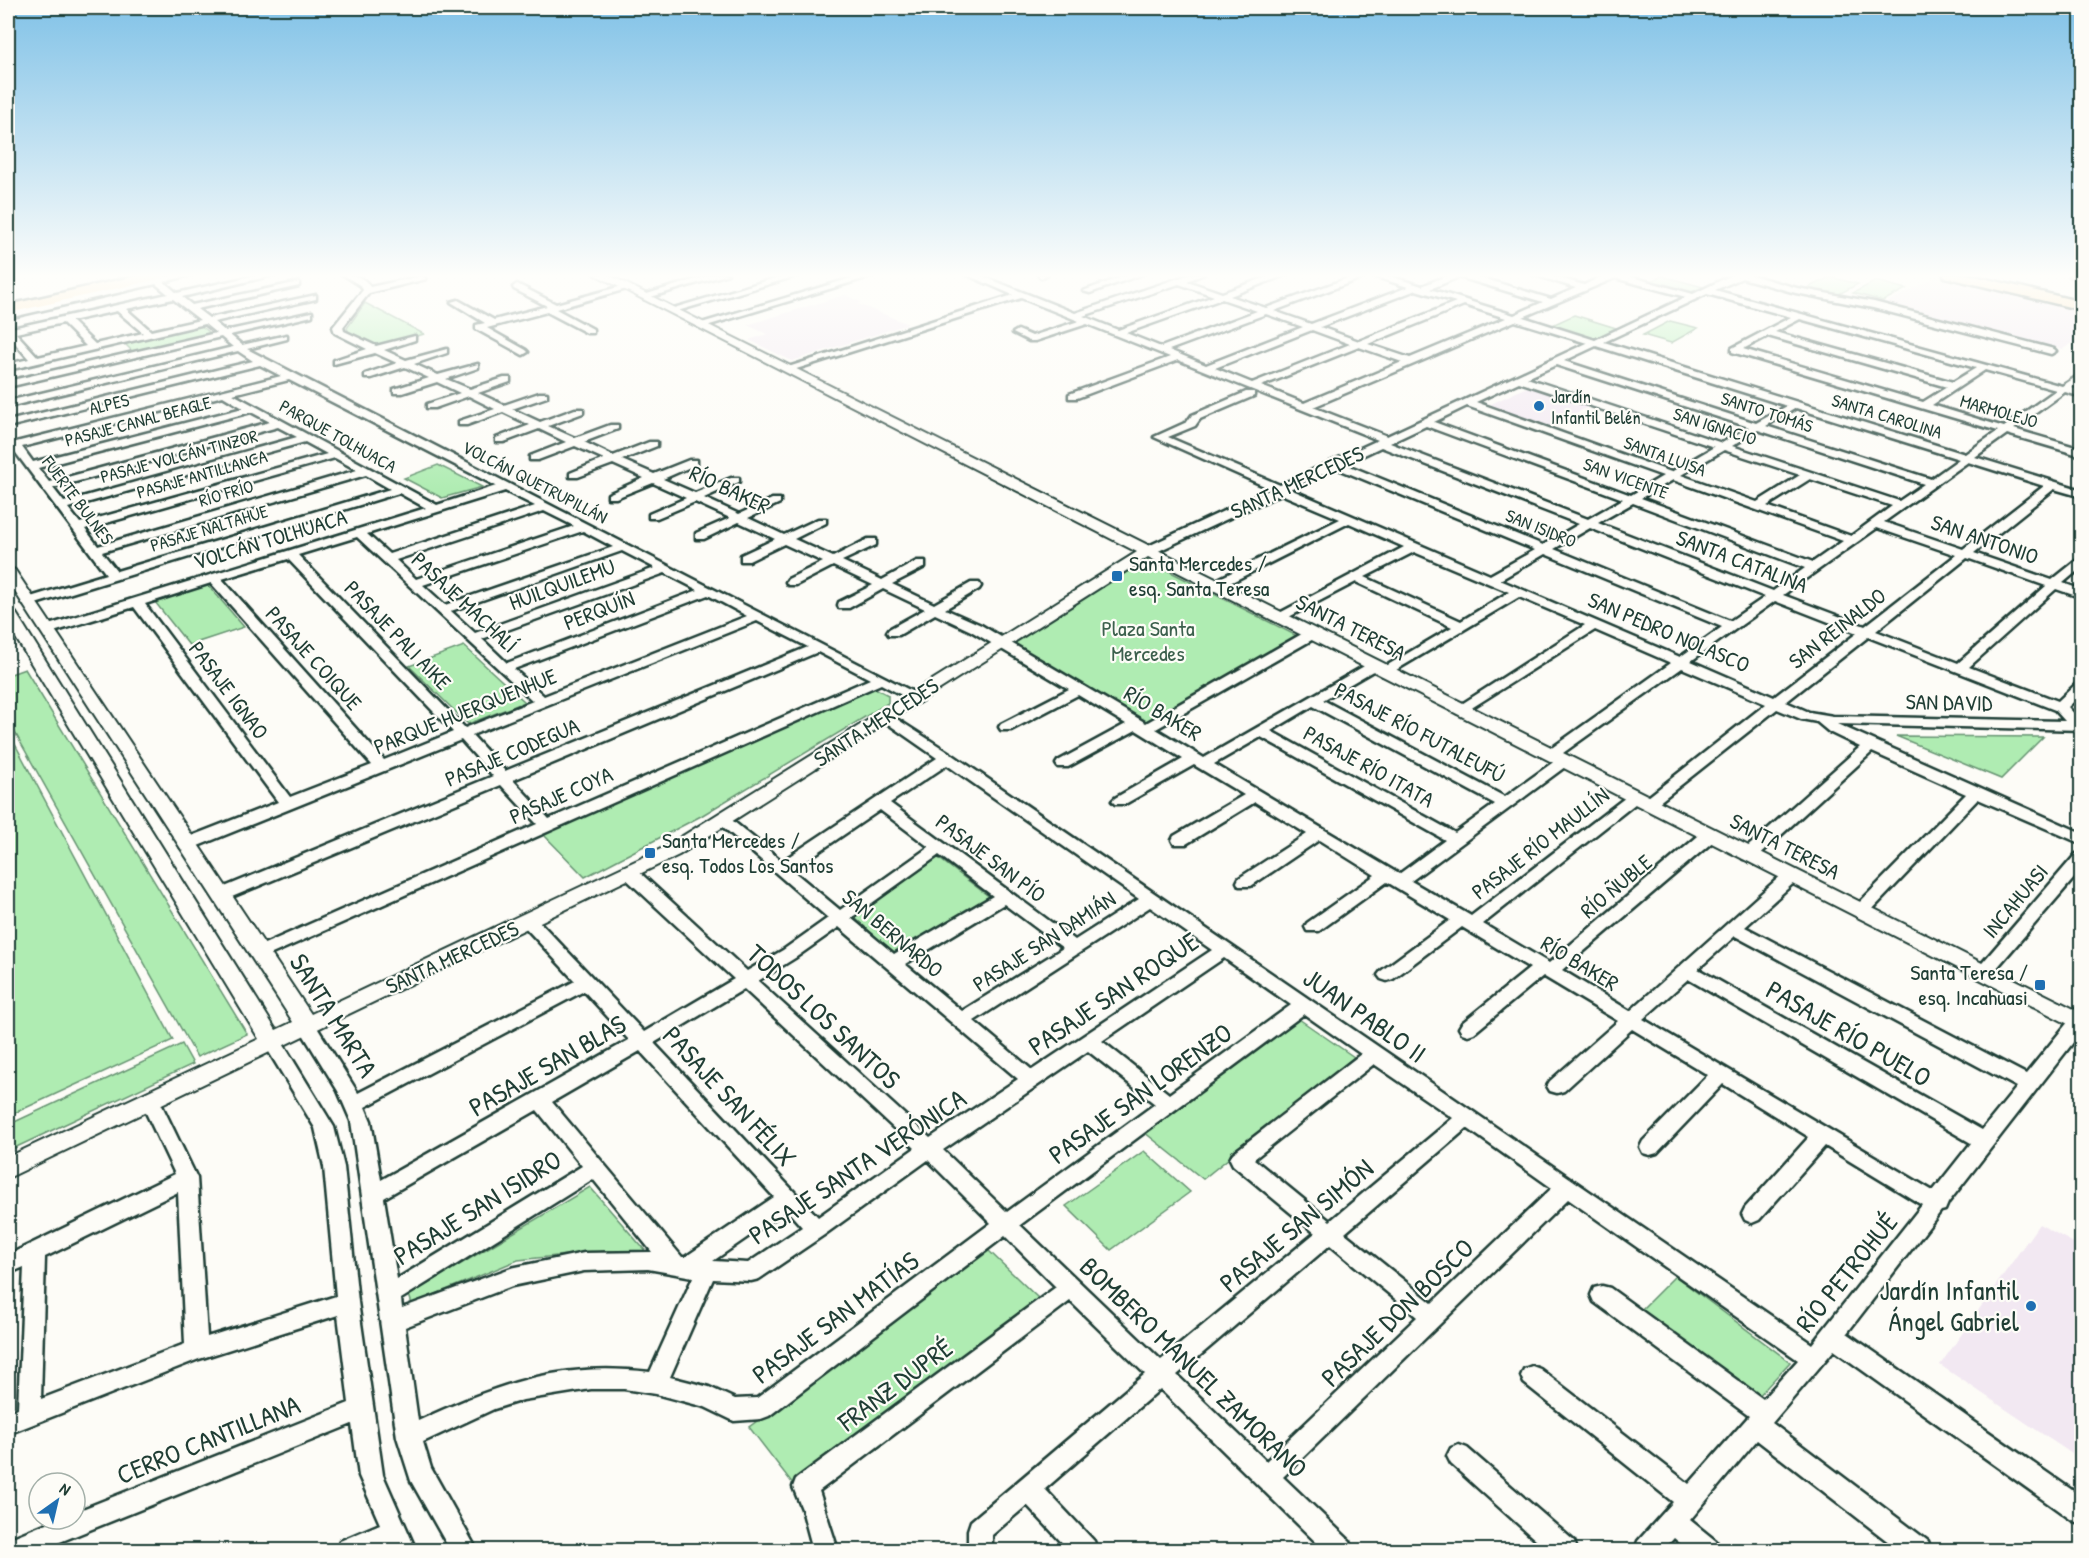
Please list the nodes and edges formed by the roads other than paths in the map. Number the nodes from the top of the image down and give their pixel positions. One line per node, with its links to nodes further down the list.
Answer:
1 (23, 347): 30 (street)
2 (92, 347): 30 (street)
3 (167, 347): 47 (street)
4 (235, 347): 23 (street, VOLCÁN QUETRUPILLÁN)
5 (247, 347): 23 (street)
6 (368, 347): 24 (street, RÍO BAKER)
7 (386, 347): 24 (street)
8 (513, 347): 28 (street)
9 (743, 347): 40 (street, SANTA TERESA)
10 (857, 347): 40 (street)
11 (1153, 347): 25 (street, SANTA CATALINA)
12 (1170, 347): 25 (street)
13 (1261, 347): 39 (street)
14 (1353, 347): 50 (street)
15 (1367, 347): 33 (street)
16 (1447, 347): 33 (street)
17 (1589, 347): 34 (street, SANTA MERCEDES)
18 (1609, 347): 59 (street, SANTA CAROLINA)
19 (1741, 347): 61 (street, MARMOLEJO)
20 (1815, 347): 48 (street)
21 (1910, 347): 38 (street)
22 (2033, 347): 27 (street)
23 (238, 349): 31 (street, VOLCÁN QUETRUPILLÁN); 58 (street)
24 (375, 350): 32 (street); 35 (street, RÍO BAKER)
25 (1161, 350): 29 (street, SANTA CATALINA)
26 (444, 351): 35 (street)
27 (2050, 351)
28 (522, 352)
29 (1178, 357): 39 (street, SANTA CATALINA); 56 (street)
30 (35, 360): 37 (street)
31 (261, 362): 43 (street, VOLCÁN QUETRUPILLÁN); 69 (street)
32 (337, 362)
33 (1411, 362): 62 (street)
34 (1557, 362): 45 (street, SANTA MERCEDES); 71 (street, SANTO TOMÁS)
35 (405, 364): 41 (street); 44 (street, RÍO BAKER)
36 (475, 366): 44 (street)
37 (8, 367)
38 (1984, 367): 48 (street); 49 (street)
39 (1206, 368): 50 (street, SANTA CATALINA)
40 (787, 369): 128 (street, SANTA TERESA)
41 (368, 376)
42 (2082, 376): 49 (street)
43 (289, 377): 52 (street, ALPES); 98 (street, VOLCÁN QUETRUPILLÁN)
44 (437, 378): 51 (street); 53 (street, RÍO BAKER)
45 (1520, 379): 57 (street, SANTA MERCEDES); 80 (street, SAN IGNACIO)
46 (507, 380): 53 (street)
47 (8, 384)
48 (1955, 387): 61 (street)
49 (2063, 389): 54 (street); 73 (street)
50 (1252, 390): 62 (street, SANTA CATALINA); 100 (street, SAN PEDRO NOLASCO)
51 (398, 391)
52 (224, 393): 63 (street, PARQUE TOLHUACA); 79 (street, ALPES)
53 (469, 393): 60 (street); 64 (street, RÍO BAKER)
54 (2082, 394)
55 (543, 395): 64 (street)
56 (1073, 396)
57 (1468, 403): 66 (street, SANTA MERCEDES); 92 (street, SANTA LUISA)
58 (8, 404)
59 (1795, 405): 71 (street); 84 (street, SANTA CAROLINA)
60 (431, 406)
61 (1924, 406): 73 (street, MARMOLEJO)
62 (1304, 407): 76 (street, SANTA CATALINA)
63 (253, 408): 67 (street, PARQUE TOLHUACA); 88 (street, PASAJE CANAL BEAGLE)
64 (503, 409): 68 (street); 70 (street, RÍO BAKER)
65 (579, 411): 70 (street)
66 (1426, 422): 76 (street, SANTA MERCEDES); 104 (street, SAN VICENTE)
67 (279, 423): 74 (street, PARQUE TOLHUACA); 97 (street)
68 (464, 423)
69 (8, 424)
70 (539, 425): 75 (street); 77 (street, RÍO BAKER)
71 (1757, 426): 80 (street); 95 (street, SANTO TOMÁS)
72 (614, 427): 77 (street)
73 (2006, 430): 81 (street, MARMOLEJO); 84 (street)
74 (307, 438): 82 (street, PARQUE TOLHUACA); 106 (street, PASAJE VOLCÁN TINZOR)
75 (500, 440)
76 (1385, 441): 87 (street, SANTA MERCEDES); 116 (street, SANTA CATALINA)
77 (575, 442): 83 (street); 85 (street, RÍO BAKER)
78 (653, 444): 85 (street)
79 (11, 446): 88 (street, FUERTE BULNES)
80 (1723, 446): 91 (street, SAN IGNACIO); 92 (street)
81 (2082, 453)
82 (337, 454): 89 (street, PARQUE TOLHUACA); 118 (street, PASAJE ANTILLANCA)
83 (534, 458)
84 (1966, 458): 95 (street); 96 (street, SANTA CAROLINA)
85 (613, 460): 90 (street); 93 (street, RÍO BAKER)
86 (693, 462): 93 (street)
87 (1336, 464): 100 (street, SANTA MERCEDES); 126 (street, SAN ISIDRO)
88 (31, 466): 97 (street, FUERTE BULNES)
89 (367, 471): 99 (street, PARQUE TOLHUACA); 127 (street, RÍO FRÍO)
90 (574, 475)
91 (1808, 475): 107 (street, SAN IGNACIO); 109 (street)
92 (1672, 476): 104 (street); 109 (street, SANTA LUISA)
93 (654, 478): 102 (street); 103 (street, RÍO BAKER)
94 (735, 480): 103 (street)
95 (1932, 483): 107 (street)
96 (2052, 485): 101 (street, SANTA CAROLINA); 129 (street, SAN REINALDO)
97 (46, 486): 106 (street, FUERTE BULNES)
98 (506, 487): 108 (street, VOLCÁN QUETRUPILLÁN); 110 (street, VOLCÁN TOLHUACA)
99 (400, 489): 110 (street, PARQUE TOLHUACA); 139 (street, PASAJE NALTAHUE)
100 (1280, 490): 113 (street, SAN PEDRO NOLASCO); 128 (street, SANTA MERCEDES)
101 (2082, 494)
102 (612, 496)
103 (695, 498): 111 (street); 112 (street, RÍO BAKER)
104 (1632, 499): 116 (street); 136 (street, SAN VICENTE)
105 (776, 501): 112 (street)
106 (61, 506): 118 (street, FUERTE BULNES)
107 (1900, 506): 115 (street)
108 (544, 507): 117 (street, VOLCÁN QUETRUPILLÁN); 132 (street)
109 (1758, 507): 122 (street, SANTA LUISA)
110 (436, 509): 119 (street, VOLCÁN TOLHUACA)
111 (653, 516)
112 (740, 518): 120 (street); 121 (street, RÍO BAKER)
113 (1349, 519): 125 (street, SAN PEDRO NOLASCO); 147 (street)
114 (822, 521): 121 (street)
115 (1875, 523): 122 (street); 129 (street, SAN ANTONIO)
116 (1589, 524): 126 (street); 152 (street, SANTA CATALINA)
117 (584, 527): 124 (street, VOLCÁN QUETRUPILLÁN); 144 (street)
118 (77, 528): 127 (street, FUERTE BULNES)
119 (359, 533): 130 (street, VOLCÁN TOLHUACA); 132 (street, PASAJE MACHALÍ)
120 (700, 536)
121 (785, 539): 131 (street); 134 (street, RÍO BAKER)
122 (1852, 540): 136 (street)
123 (872, 542): 134 (street)
124 (623, 547): 137 (street, VOLCÁN QUETRUPILLÁN); 157 (street)
125 (1414, 547): 140 (street); 142 (street, SAN PEDRO NOLASCO)
126 (1545, 549): 142 (street); 163 (street, SAN ISIDRO)
127 (94, 551): 139 (street, FUERTE BULNES)
128 (1148, 551): 147 (street, SANTA TERESA); 169 (street, SANTA MERCEDES)
129 (1964, 554): 146 (street, SAN ANTONIO); 166 (street, SAN REINALDO)
130 (290, 555): 141 (street, VOLCÁN TOLHUACA); 190 (street, PASAJE PALI AIKE)
131 (745, 558)
132 (387, 559): 144 (street, PASAJE MACHALÍ)
133 (2082, 560): 146 (street)
134 (833, 561): 143 (street); 145 (street, RÍO BAKER)
135 (921, 564): 145 (street)
136 (1814, 567): 152 (street)
137 (665, 569): 149 (street, VOLCÁN QUETRUPILLÁN); 168 (street, HUILQUILEMU)
138 (8, 570): 153 (street, SANTA MARTA)
139 (114, 576): 153 (street, PASAJE NALTAHUE)
140 (1355, 577): 160 (street); 162 (street)
141 (214, 578): 154 (street, VOLCÁN TOLHUACA); 196 (street, PASAJE COIQUE)
142 (1491, 580): 150 (street, SAN PEDRO NOLASCO)
143 (792, 582)
144 (414, 584): 157 (street, PASAJE MACHALÍ)
145 (883, 584): 155 (street); 156 (street, RÍO BAKER)
146 (2054, 584): 151 (street, SAN ANTONIO); 174 (street)
147 (1216, 585): 160 (street, SANTA TERESA)
148 (975, 586): 156 (street)
149 (708, 591): 159 (street, VOLCÁN QUETRUPILLÁN); 172 (street, PERQUÍN)
150 (1518, 592): 161 (street, SAN PEDRO NOLASCO); 162 (street)
151 (2082, 594)
152 (1774, 596): 163 (street); 166 (street, SANTA CATALINA)
153 (28, 602): 164 (street, SANTA MARTA)
154 (137, 602): 164 (street, VOLCÁN TOLHUACA); 203 (street, PASAJE IGNAO)
155 (844, 604)
156 (936, 608): 165 (street); 169 (street, RÍO BAKER)
157 (442, 610): 168 (street, PASAJE MACHALÍ)
158 (8, 613): 247 (street)
159 (758, 616): 170 (street, VOLCÁN QUETRUPILLÁN); 180 (street, PARQUE HUERQUENHUE)
160 (1278, 617): 167 (street, SANTA TERESA)
161 (1594, 624): 171 (street, SAN PEDRO NOLASCO); 183 (street)
162 (1461, 626): 173 (street)
163 (1731, 626): 171 (street)
164 (47, 630): 212 (street, SANTA MARTA)
165 (894, 632)
166 (1866, 632): 174 (street, SANTA CATALINA); 181 (street, SAN REINALDO)
167 (1312, 634): 173 (street, SANTA TERESA); 186 (street)
168 (473, 638): 172 (street, PASAJE MACHALÍ)
169 (1001, 642): 177 (street, RÍO BAKER); 178 (street, SANTA MERCEDES)
170 (819, 647): 175 (street, VOLCÁN QUETRUPILLÁN); 197 (street, PASAJE CODEGUA)
171 (1681, 662): 181 (street, SAN PEDRO NOLASCO); 193 (street)
172 (505, 668): 180 (street, PASAJE MACHALÍ)
173 (1380, 668): 179 (street); 183 (street, SANTA TERESA)
174 (1960, 668): 182 (street, SANTA CATALINA)
175 (881, 679): 178 (street, VOLCÁN QUETRUPILLÁN); 206 (street, PASAJE COYA)
176 (2082, 686): 182 (street)
177 (1080, 689): 186 (street, RÍO BAKER); 188 (street)
178 (916, 697): 184 (street, SANTA MERCEDES)
179 (1313, 700): 189 (street); 204 (street, PASAJE RÍO FUTALEUFÚ)
180 (543, 703): 190 (street, PARQUE HUERQUENHUE)
181 (1776, 703): 185 (street, SAN PEDRO NOLASCO); 201 (street, SAN REINALDO)
182 (2060, 707): 187 (street, SANTA CATALINA)
183 (1462, 710): 193 (street, SANTA TERESA)
184 (886, 716): 192 (street, JUAN PABLO II); 205 (street, SANTA MERCEDES)
185 (1822, 719): 187 (street, SAN DAVID); 191 (street, SAN PEDRO NOLASCO)
186 (1142, 726): 194 (street, RÍO BAKER); 195 (street)
187 (2079, 726)
188 (1006, 727)
189 (1261, 731): 194 (street); 211 (street, PASAJE RÍO ITATA)
190 (463, 734): 196 (street, PARQUE HUERQUENHUE); 197 (street, PASAJE PALI AIKE)
191 (1870, 746): 198 (street, SAN PEDRO NOLASCO); 214 (street)
192 (948, 758): 202 (street); 223 (street, JUAN PABLO II)
193 (1558, 758): 201 (street, SANTA TERESA); 204 (street)
194 (1199, 761): 199 (street, RÍO BAKER); 200 (street)
195 (1063, 764)
196 (381, 766): 203 (street, PARQUE HUERQUENHUE)
197 (503, 778): 206 (street, PASAJE PALI AIKE); 221 (street, PASAJE CODEGUA)
198 (1975, 793): 209 (street, SAN PEDRO NOLASCO); 224 (street)
199 (1256, 795): 207 (street, RÍO BAKER); 210 (street)
200 (1120, 801)
201 (1642, 801): 208 (street, SANTA TERESA); 227 (street, PASAJE RÍO MAULLÍN)
202 (880, 803): 213 (street, PASAJE SAN PÍO); 216 (street)
203 (287, 804): 212 (street, PARQUE HUERQUENHUE)
204 (1506, 804): 211 (street)
205 (723, 820): 216 (street, SAN BERNARDO); 217 (street, SANTA MERCEDES)
206 (547, 826): 232 (street, PASAJE COYA)
207 (1319, 832): 219 (street, RÍO BAKER); 220 (street)
208 (1710, 835): 214 (street, SANTA TERESA); 234 (street, RÍO ÑUBLE)
209 (2082, 839)
210 (1180, 840)
211 (1456, 840): 219 (street)
212 (187, 843): 221 (street, SANTA MARTA)
213 (940, 848): 222 (street, PASAJE SAN PÍO); 225 (street, PASAJE SAN BLAS)
214 (1749, 855): 218 (street, SANTA TERESA)
215 (2082, 858): 236 (street, INCAHUASI)
216 (782, 869): 225 (street, SAN BERNARDO)
217 (630, 873): 226 (street, SANTA MERCEDES); 238 (street, TODOS LOS SANTOS)
218 (1791, 876): 224 (street, SANTA TERESA); 229 (street)
219 (1394, 877): 227 (street, RÍO BAKER); 228 (street)
220 (1245, 882)
221 (221, 895): 232 (street, SANTA MARTA)
222 (1005, 896): 230 (street, PASAJE SAN PÍO); 233 (street)
223 (1151, 899): 230 (street, PASAJE SAN DAMIÁN); 231 (street, JUAN PABLO II)
224 (1861, 911): 236 (street, SANTA TERESA)
225 (841, 919): 233 (street, SAN BERNARDO); 238 (street, PASAJE SAN BLAS)
226 (529, 921): 239 (street, PASAJE SAN FÉLIX); 244 (street, SANTA MERCEDES)
227 (1467, 922): 234 (street, RÍO BAKER); 237 (street, PASAJE RÍO MAULLÍN)
228 (1314, 927)
229 (1734, 928): 235 (street); 252 (street)
230 (1075, 948): 242 (street, PASAJE SAN DAMIÁN)
231 (1224, 950): 240 (street, JUAN PABLO II); 248 (street, PASAJE SAN ROQUE)
232 (259, 953): 244 (street, SANTA MARTA)
233 (893, 963): 242 (street, SAN BERNARDO)
234 (1546, 969): 241 (street, RÍO BAKER); 245 (street, RÍO ÑUBLE)
235 (1686, 970): 241 (street); 260 (street, PASAJE RÍO PUELO)
236 (1983, 973): 243 (street, SANTA TERESA)
237 (1387, 975)
238 (745, 979): 246 (street, PASAJE SAN BLAS); 262 (street, TODOS LOS SANTOS)
239 (587, 982): 246 (street, PASAJE SAN FÉLIX); 256 (street)
240 (1304, 1005): 249 (street, JUAN PABLO II); 257 (street, PASAJE SAN LORENZO)
241 (1631, 1020): 250 (street, RÍO BAKER); 253 (street)
242 (961, 1021): 251 (street, SAN BERNARDO)
243 (2080, 1022): 252 (street, RÍO PETROHUÉ)
244 (307, 1026): 247 (street, SANTA MERCEDES); 256 (street, SANTA MARTA)
245 (1468, 1028)
246 (642, 1041): 255 (street, PASAJE SAN BLAS); 268 (street, PASAJE SAN FÉLIX)
247 (272, 1042): 254 (street, SANTA MERCEDES); 280 (street)
248 (1089, 1042): 251 (street, PASAJE SAN ROQUE); 257 (street)
249 (1374, 1054): 258 (street, JUAN PABLO II); 273 (street)
250 (1721, 1074): 259 (street, RÍO BAKER); 261 (street)
251 (1033, 1081): 262 (street, PASAJE SANTA VERÓNICA)
252 (2030, 1085): 260 (street, RÍO PETROHUÉ)
253 (1557, 1086)
254 (150, 1100): 263 (street, SANTA MERCEDES); 265 (street)
255 (540, 1100): 264 (street); 267 (street, PASAJE SAN BLAS)
256 (354, 1104): 267 (street, SANTA MARTA)
257 (1170, 1105): 271 (street, PASAJE SAN LORENZO)
258 (1466, 1118): 266 (street, JUAN PABLO II); 273 (street, PASAJE SAN SIMÓN)
259 (1823, 1135): 269 (street, RÍO BAKER); 270 (street)
260 (1986, 1142): 269 (street, RÍO PETROHUÉ)
261 (1650, 1147)
262 (929, 1149): 271 (street, TODOS LOS SANTOS); 272 (street, PASAJE SANTA VERÓNICA)
263 (8, 1168)
264 (595, 1168): 276 (street); 278 (street, PASAJE SAN ISIDRO)
265 (187, 1178): 274 (street); 284 (street)
266 (1567, 1187): 281 (street, PASAJE DON BOSCO); 285 (street, JUAN PABLO II)
267 (374, 1194): 278 (street, SANTA MARTA)
268 (787, 1199): 272 (street, PASAJE SAN FÉLIX); 276 (street)
269 (1938, 1204): 283 (street, RÍO PETROHUÉ)
270 (1752, 1214)
271 (1007, 1224): 277 (street, BOMBERO MANUEL ZAMORANO); 288 (street, PASAJE SAN MATÍAS)
272 (817, 1230): 276 (street, PASAJE SANTA VERÓNICA)
273 (1331, 1234): 281 (street); 286 (street, PASAJE SAN SIMÓN)
274 (35, 1252): 275 (street); 290 (street)
275 (8, 1265)
276 (690, 1266): 282 (street, PASAJE SANTA VERÓNICA); 288 (street)
277 (1072, 1287): 286 (street, BOMBERO MANUEL ZAMORANO); 304 (street, FRANZ DUPRÉ)
278 (390, 1295): 282 (street, SANTA MARTA)
279 (1602, 1295): 291 (street)
280 (348, 1302): 284 (street); 289 (street)
281 (1433, 1317): 295 (street, PASAJE DON BOSCO)
282 (393, 1321): 293 (street, SANTA MARTA)
283 (1832, 1335): 285 (street, RÍO PETROHUÉ); 298 (street)
284 (197, 1350): 290 (street)
285 (1814, 1358): 291 (street, RÍO PETROHUÉ)
286 (1160, 1373): 295 (street, BOMBERO MANUEL ZAMORANO); 296 (street, PASAJE SAN SIMÓN)
287 (1532, 1376): 297 (street)
288 (656, 1383): 293 (street, PASAJE SAN MATÍAS)
289 (362, 1410): 300 (street); 301 (street, CERRO CANTILLANA)
290 (29, 1414): 292 (street)
291 (1760, 1419): 297 (street, RÍO PETROHUÉ); 311 (street)
292 (8, 1423)
293 (409, 1437): 303 (street, SANTA MARTA)
294 (1459, 1456): 308 (street)
295 (1266, 1477): 307 (street, BOMBERO MANUEL ZAMORANO)
296 (1028, 1488): 305 (street, PASAJE SAN SIMÓN); 306 (street)
297 (1690, 1500): 299 (street, RÍO PETROHUÉ)
298 (2082, 1512)
299 (1672, 1521): 309 (street, RÍO PETROHUÉ); 310 (street)
300 (398, 1541): 302 (street)
301 (10, 1551)
302 (349, 1551)
303 (464, 1551)
304 (825, 1551)
305 (980, 1551)
306 (1085, 1551)
307 (1341, 1551)
308 (1565, 1551)
309 (1647, 1551)
310 (1707, 1551)
311 (1919, 1551)

